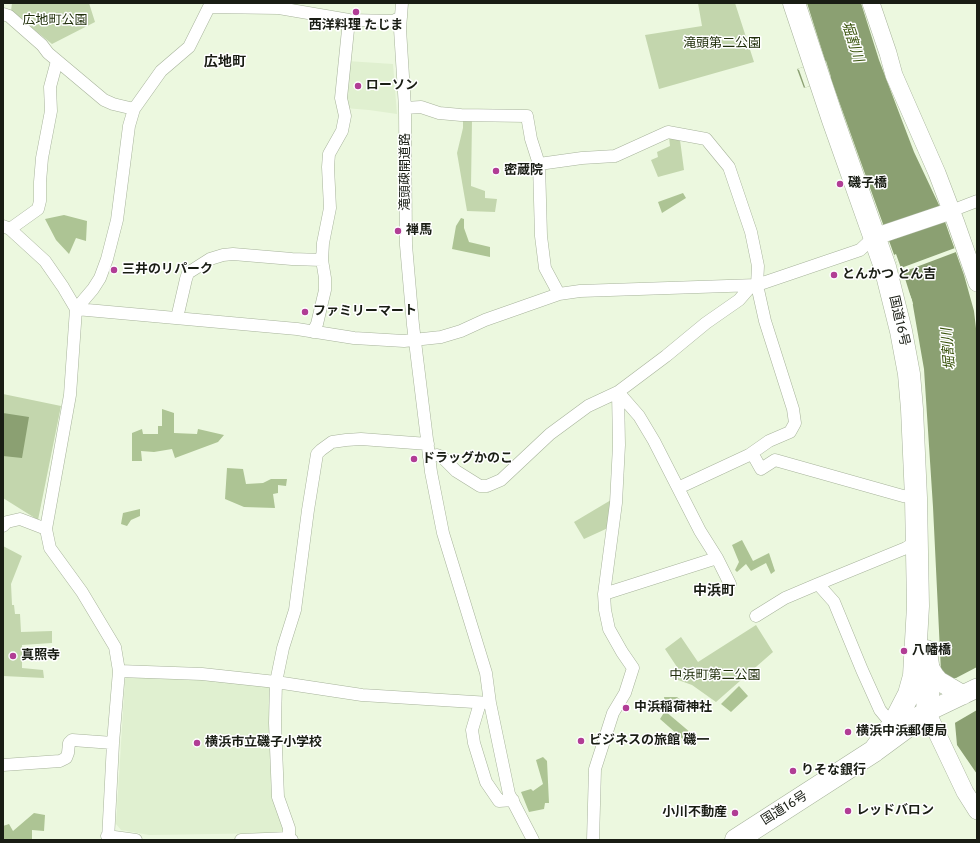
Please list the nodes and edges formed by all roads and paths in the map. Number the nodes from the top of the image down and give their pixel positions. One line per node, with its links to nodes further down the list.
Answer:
1 (402, 3): 5 (street, 滝頭疎開道路)
2 (794, 3): 14 (highway, 国道16号)
3 (871, 3): 12 (street)
4 (3, 14): 7 (street)
5 (401, 17): 6 (street); 8 (street, 滝頭疎開道路)
6 (349, 20): 9 (street); 15 (street)
7 (58, 61): 9 (street); 13 (street)
8 (405, 108): 10 (street); 22 (street, 滝頭疎開道路)
9 (134, 109): 19 (street)
10 (539, 164): 17 (street); 18 (street)
11 (977, 201): 12 (street)
12 (946, 212): 14 (street); 16 (street)
13 (7, 228): 19 (street)
14 (880, 235): 17 (street); 28 (highway, 国道16号)
15 (322, 260): 20 (street); 21 (street)
16 (977, 283)
17 (755, 285): 18 (street); 23 (street); 25 (street)
18 (559, 294): 22 (street)
19 (76, 309): 20 (street); 30 (street)
20 (177, 318): 21 (street)
21 (313, 332): 22 (street)
22 (416, 341): 24 (street, 滝頭疎開道路)
23 (618, 392): 26 (street); 27 (street); 35 (street)
24 (428, 444): 26 (street, 滝頭疎開道路); 40 (street)
25 (752, 453): 27 (street); 28 (street)
26 (429, 456): 42 (street, 滝頭疎開道路)
27 (678, 488): 32 (street)
28 (916, 498): 31 (highway, 国道16号)
29 (3, 526): 30 (street)
30 (46, 529): 38 (street)
31 (916, 542): 34 (street); 36 (highway, 国道16号)
32 (716, 558): 33 (street); 35 (street)
33 (730, 584)
34 (818, 584): 37 (street); 44 (street)
35 (604, 594): 54 (street)
36 (918, 606): 39 (highway, 国道16号); 44 (highway, 国道16号)
37 (756, 616)
38 (119, 671): 40 (street); 45 (street)
39 (932, 671): 41 (main road); 43 (highway, 国道16号)
40 (276, 682): 42 (street); 50 (street)
41 (970, 692): 43 (main road)
42 (485, 703): 47 (street, 滝頭疎開道路); 47 (street)
43 (935, 709): 44 (highway, 国道16号); 48 (street)
44 (898, 731): 55 (highway, 国道16号)
45 (113, 744): 46 (street); 49 (street)
46 (3, 765)
47 (513, 800): 53 (street, 滝頭疎開道路)
48 (977, 811)
49 (107, 838): 51 (street)
50 (290, 839): 52 (street)
51 (136, 840)
52 (242, 840)
53 (533, 840)
54 (593, 840)
55 (736, 840)

